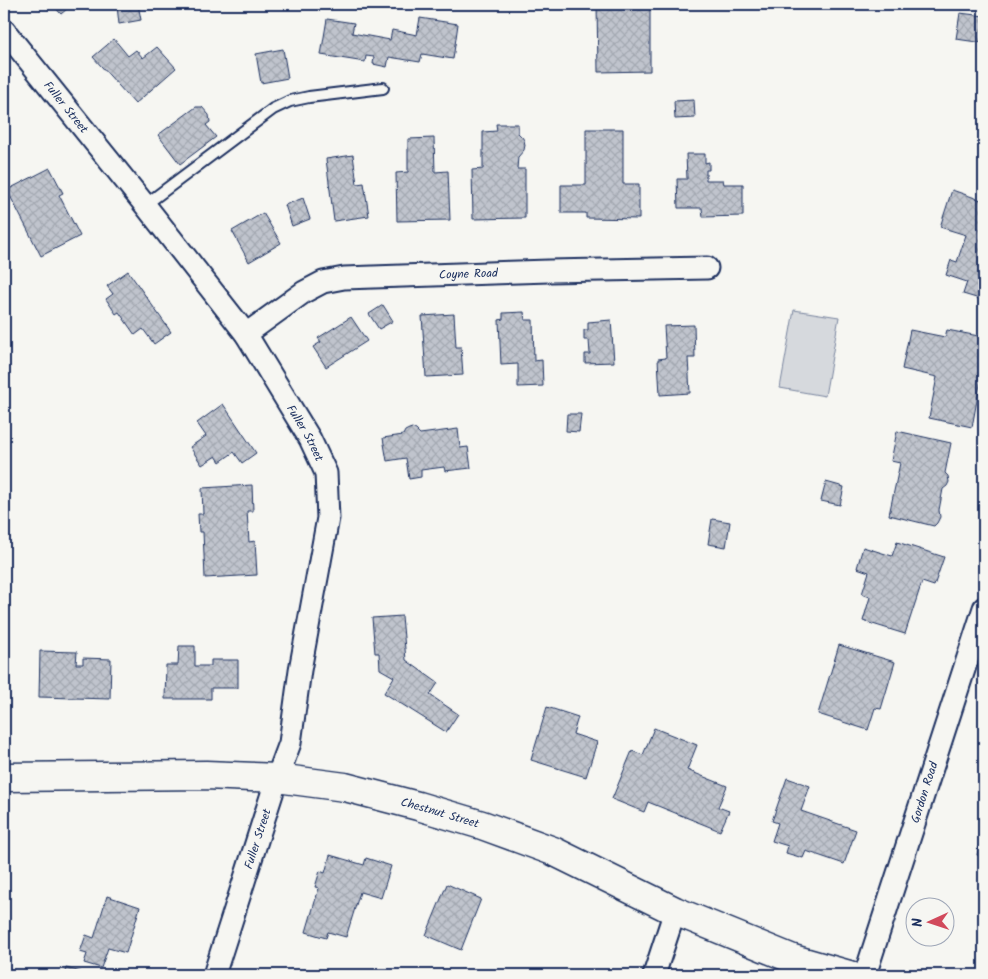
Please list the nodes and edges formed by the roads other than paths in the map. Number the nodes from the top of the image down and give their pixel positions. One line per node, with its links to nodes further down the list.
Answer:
1 (4, 30): 3 (street, Fuller Street)
2 (383, 88): 3 (lane)
3 (145, 205): 5 (street, Fuller Street)
4 (706, 268): 5 (street, Coyne Road)
5 (246, 334): 8 (street, Fuller Street)
6 (984, 608): 13 (street, Gordon Road)
7 (4, 777): 8 (main road, Chestnut Street)
8 (277, 778): 9 (main road, Chestnut Street); 10 (street, Fuller Street)
9 (675, 910): 11 (street); 12 (main road, Chestnut Street)
10 (214, 975)
11 (654, 975)
12 (849, 975)
13 (866, 975)

